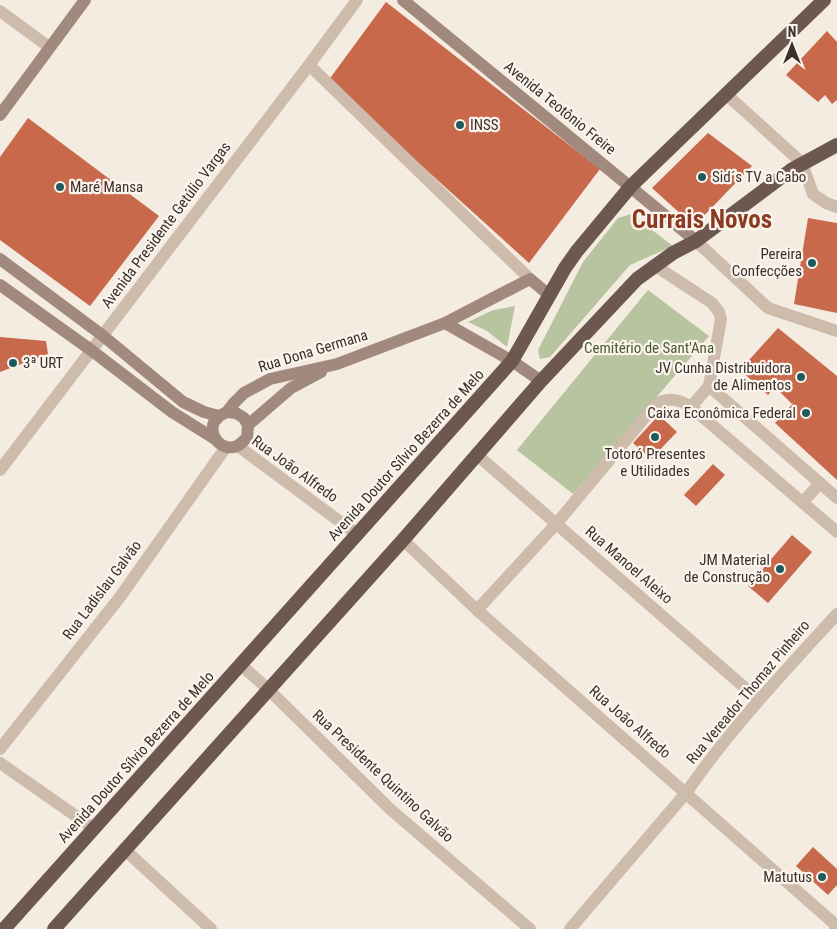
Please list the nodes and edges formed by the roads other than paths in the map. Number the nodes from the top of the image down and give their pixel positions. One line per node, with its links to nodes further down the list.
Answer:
1 (85, 0): 6 (main road)
2 (357, 0): 7 (street, Avenida Presidente Getúlio Vargas)
3 (403, 0): 12 (main road, Avenida Teotônio Freire)
4 (824, 0): 8 (highway, Avenida Doutor Sílvio Bezerra de Melo)
5 (0, 11): 6 (street)
6 (49, 47): 9 (main road)
7 (309, 66): 17 (street); 22 (street, Avenida Presidente Getúlio Vargas)
8 (726, 94): 11 (street); 12 (highway, Avenida Doutor Sílvio Bezerra de Melo)
9 (0, 115)
10 (837, 145): 11 (highway)
11 (802, 163): 13 (street); 14 (highway)
12 (630, 186): 14 (main road, Avenida Teotônio Freire); 19 (highway, Avenida Doutor Sílvio Bezerra de Melo)
13 (837, 207)
14 (696, 242): 16 (highway); 21 (street)
15 (0, 259): 22 (main road)
16 (654, 265): 26 (highway); 27 (street)
17 (530, 279): 19 (main road); 20 (main road, Rua Dona Germana)
18 (0, 285): 23 (main road)
19 (549, 295): 24 (highway, Avenida Doutor Sílvio Bezerra de Melo)
20 (445, 323): 24 (main road); 25 (main road, Rua Dona Germana)
21 (837, 331)
22 (102, 335): 23 (street, Avenida Presidente Getúlio Vargas); 29 (main road)
23 (91, 350): 31 (main road); 34 (street, Avenida Presidente Getúlio Vargas)
24 (512, 361): 26 (main road); 40 (highway, Avenida Doutor Sílvio Bezerra de Melo)
25 (337, 364): 29 (main road, Rua Dona Germana); 30 (main road)
26 (541, 381): 33 (highway)
27 (709, 386): 28 (street); 35 (street)
28 (691, 407): 37 (street); 38 (street)
29 (223, 414): 30 (main road); 31 (main road)
30 (248, 425): 32 (main road)
31 (215, 439): 32 (main road)
32 (232, 447): 40 (street, Rua João Alfredo); 47 (street, Rua Ladislau Galvão)
33 (476, 454): 38 (street, Rua Manoel Aleixo); 41 (highway)
34 (0, 470)
35 (820, 483): 36 (street); 37 (street)
36 (837, 498)
37 (802, 502): 39 (street)
38 (557, 523): 42 (street); 46 (street, Rua Manoel Aleixo)
39 (837, 532)
40 (358, 535): 44 (highway, Avenida Doutor Sílvio Bezerra de Melo)
41 (403, 540): 42 (street, Rua João Alfredo); 45 (highway)
42 (476, 610): 49 (street, Rua João Alfredo)
43 (837, 614): 46 (street, Rua Vereador Thomaz Pinheiro)
44 (240, 664): 45 (street, Rua Presidente Quintino Galvão); 50 (highway, Avenida Doutor Sílvio Bezerra de Melo)
45 (268, 690): 51 (highway); 56 (street, Rua Presidente Quintino Galvão)
46 (759, 700): 49 (street, Rua Vereador Thomaz Pinheiro)
47 (0, 749)
48 (0, 763): 50 (street)
49 (686, 793): 52 (street, Rua João Alfredo); 57 (street, Rua Vereador Thomaz Pinheiro)
50 (94, 828): 53 (highway, Avenida Doutor Sílvio Bezerra de Melo)
51 (124, 849): 54 (highway); 55 (street)
52 (836, 927)
53 (4, 929)
54 (54, 929)
55 (211, 929)
56 (530, 929)
57 (570, 929)

